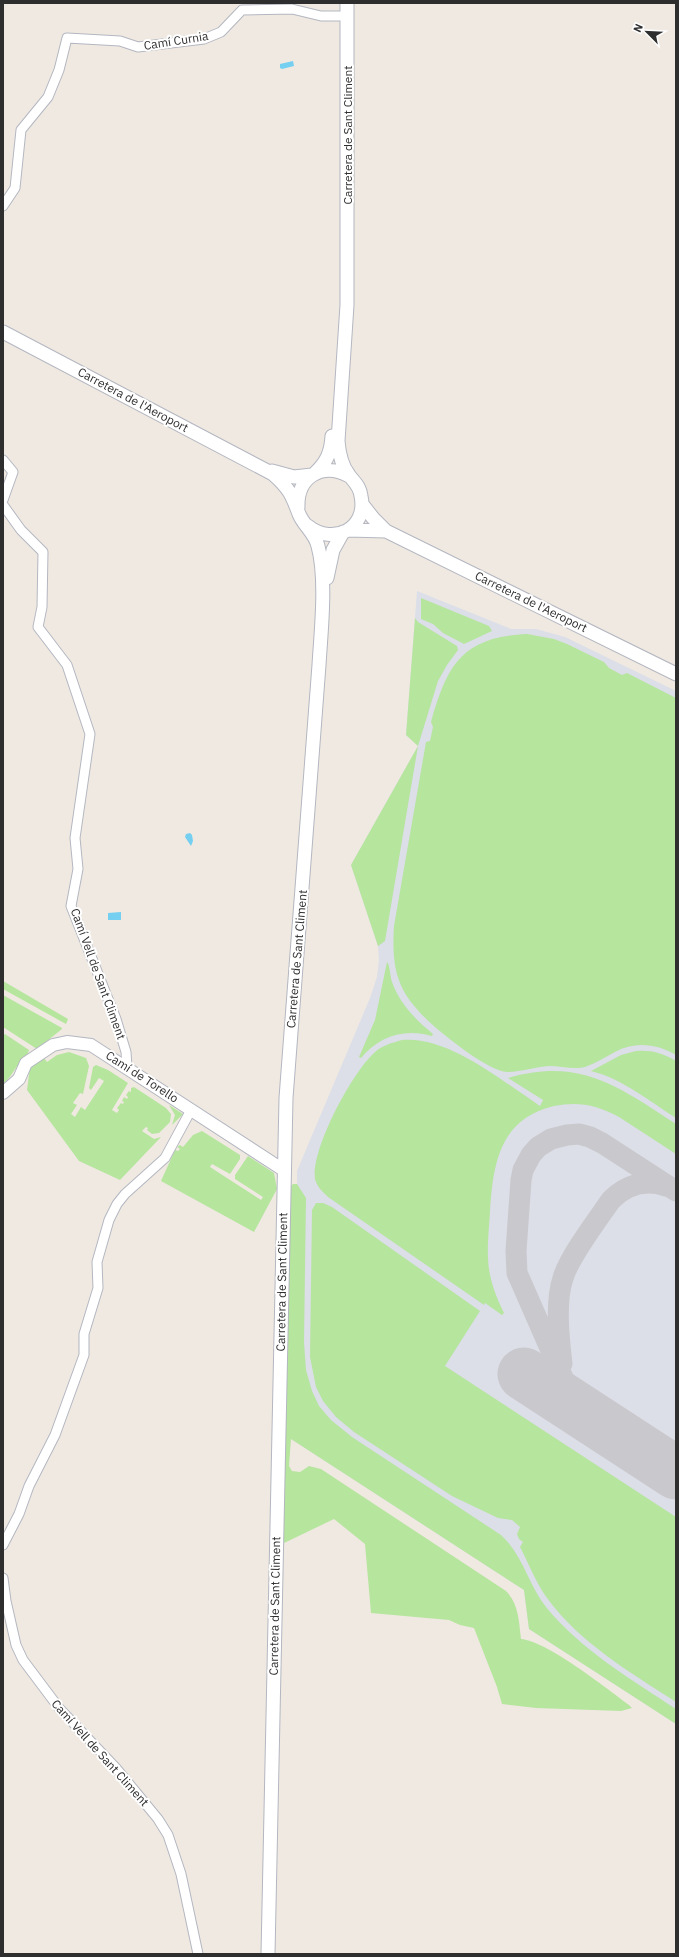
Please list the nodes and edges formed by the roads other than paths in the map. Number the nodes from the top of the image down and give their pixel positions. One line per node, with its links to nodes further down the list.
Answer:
1 (347, 9): 2 (street, Camí Curnia); 3 (main road, Carretera de Sant Climent)
2 (3, 206)
3 (347, 274): 7 (main road); 8 (main road)
4 (3, 332): 6 (main road, Carretera de l'Aeroport)
5 (3, 460): 9 (street)
6 (262, 468): 7 (main road); 12 (main road)
7 (314, 474): 8 (main road); 12 (main road)
8 (349, 476): 10 (main road)
9 (3, 500)
10 (362, 504): 14 (main road); 15 (main road, Carretera de l'Aeroport)
11 (3, 505): 18 (street, Camí Vell de Sant Climent)
12 (298, 507): 13 (main road)
13 (308, 526): 14 (main road); 16 (main road)
14 (346, 531): 15 (main road, Carretera de l'Aeroport); 16 (main road)
15 (386, 531): 17 (main road, Carretera de l'Aeroport)
16 (322, 612): 21 (main road, Carretera de Sant Climent)
17 (676, 674)
18 (127, 1067): 19 (street, Camí de Torello); 20 (street, Camí de Torello)
19 (3, 1093)
20 (191, 1110): 21 (street, Camí de Torello); 22 (street)
21 (285, 1171): 25 (main road, Carretera de Sant Climent)
22 (3, 1545)
23 (3, 1578): 24 (street, Camí Vell de Sant Climent)
24 (198, 1954)
25 (268, 1954)

